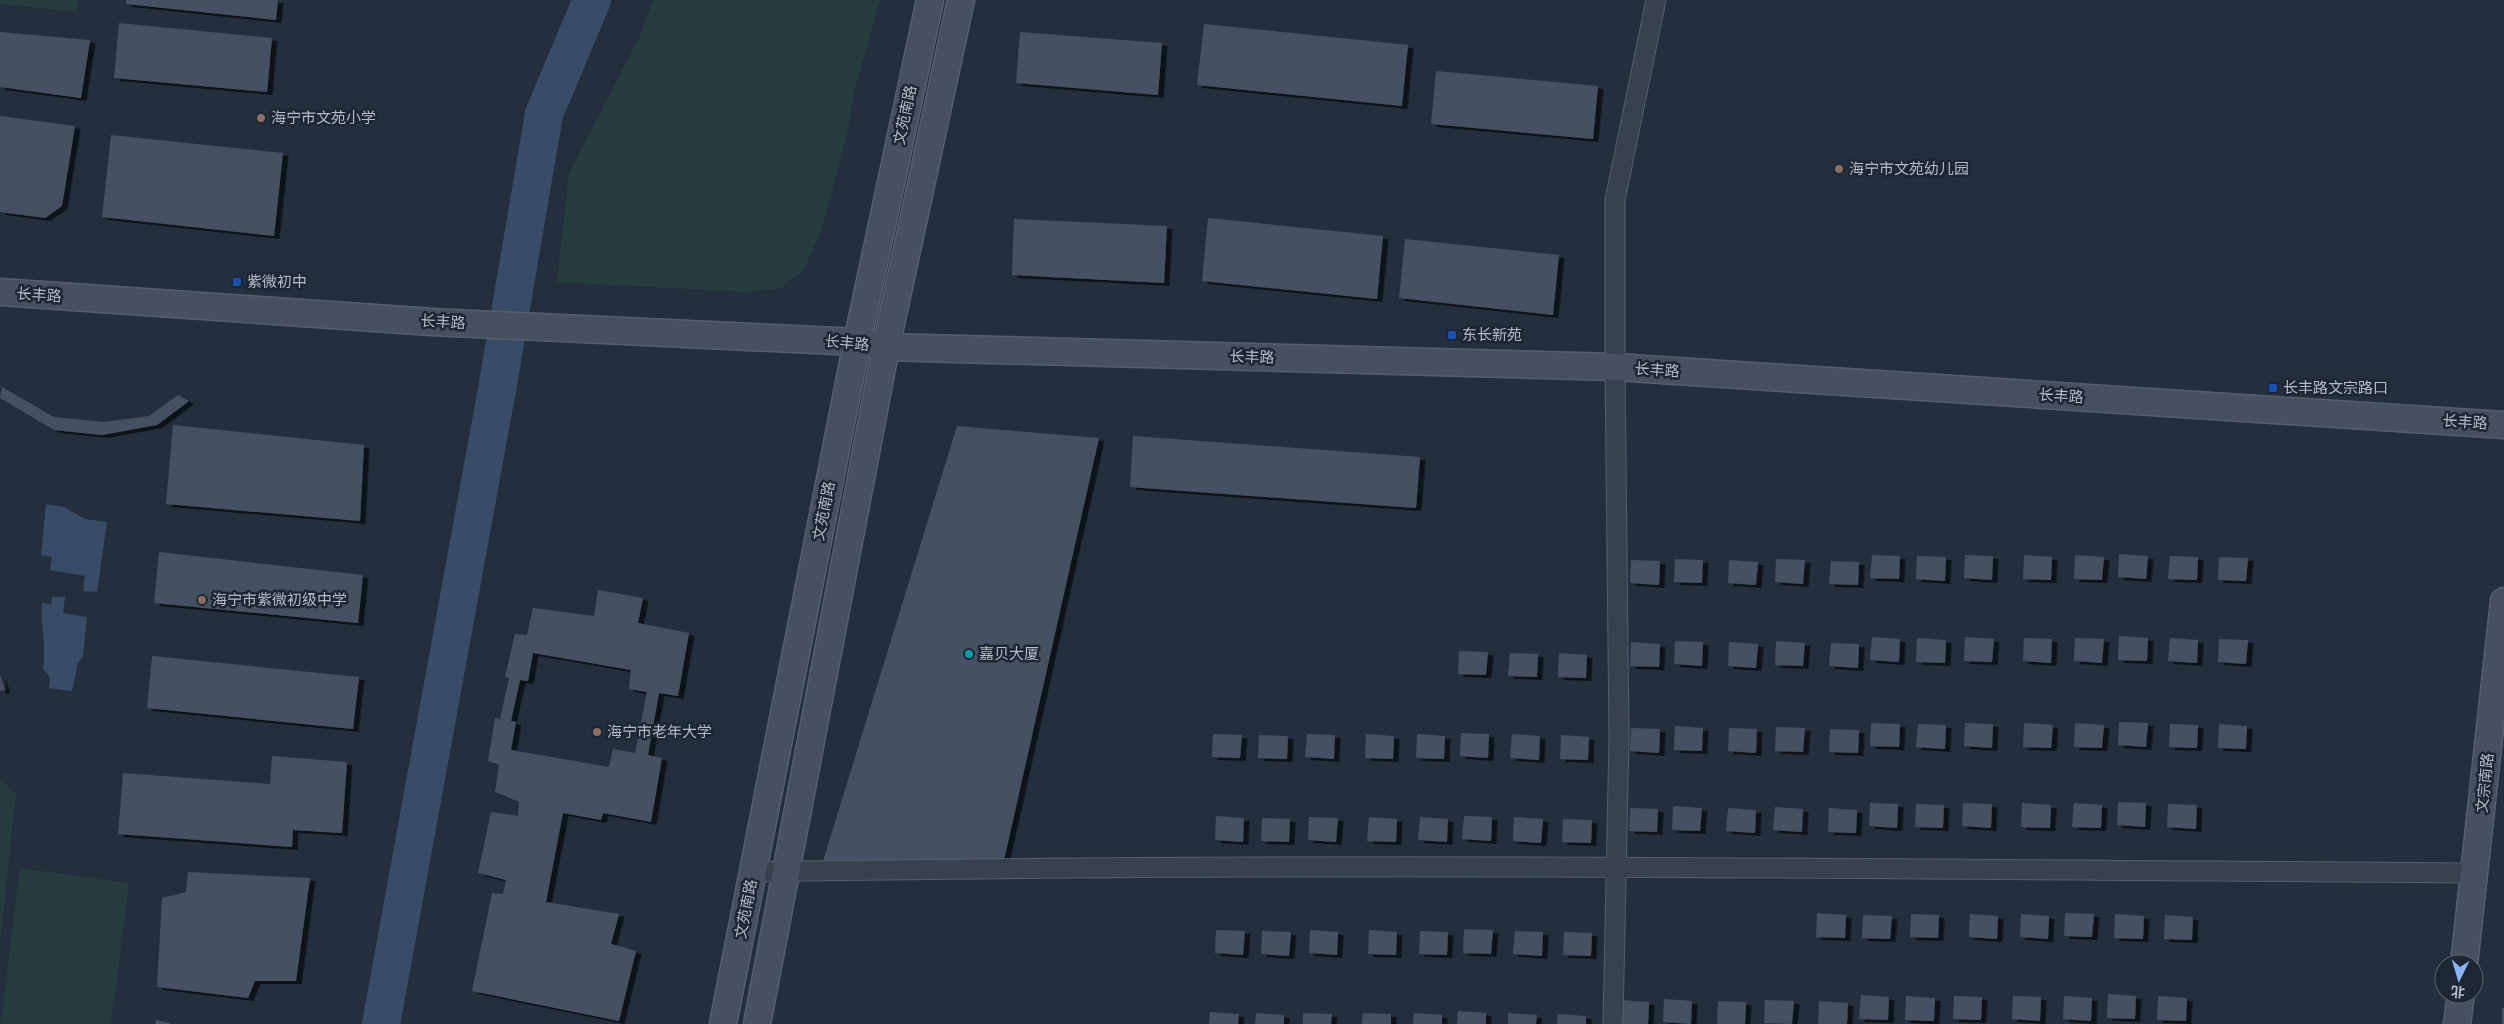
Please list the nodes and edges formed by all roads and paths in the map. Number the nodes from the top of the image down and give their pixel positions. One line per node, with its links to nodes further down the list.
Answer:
1 (930, 0): 5 (street, 文苑南路)
2 (960, 0): 6 (street, 文苑南路)
3 (1656, 0): 7 (street)
4 (0, 292): 5 (street, 长丰路)
5 (857, 342): 6 (street, 长丰路); 11 (street, 文苑南路)
6 (886, 347): 7 (street, 长丰路); 12 (street, 文苑南路)
7 (1615, 367): 8 (street, 长丰路); 10 (street)
8 (2504, 425)
9 (2504, 601): 13 (street, 文宗南路)
10 (1618, 867): 12 (street); 13 (street); 18 (street)
11 (753, 872): 12 (street); 16 (street, 文苑南路)
12 (786, 872): 17 (street, 文苑南路)
13 (2476, 873): 14 (street, 文宗南路)
14 (2465, 954)
15 (2460, 1004): 19 (street)
16 (723, 1024)
17 (757, 1024)
18 (1613, 1024)
19 (2457, 1024)

